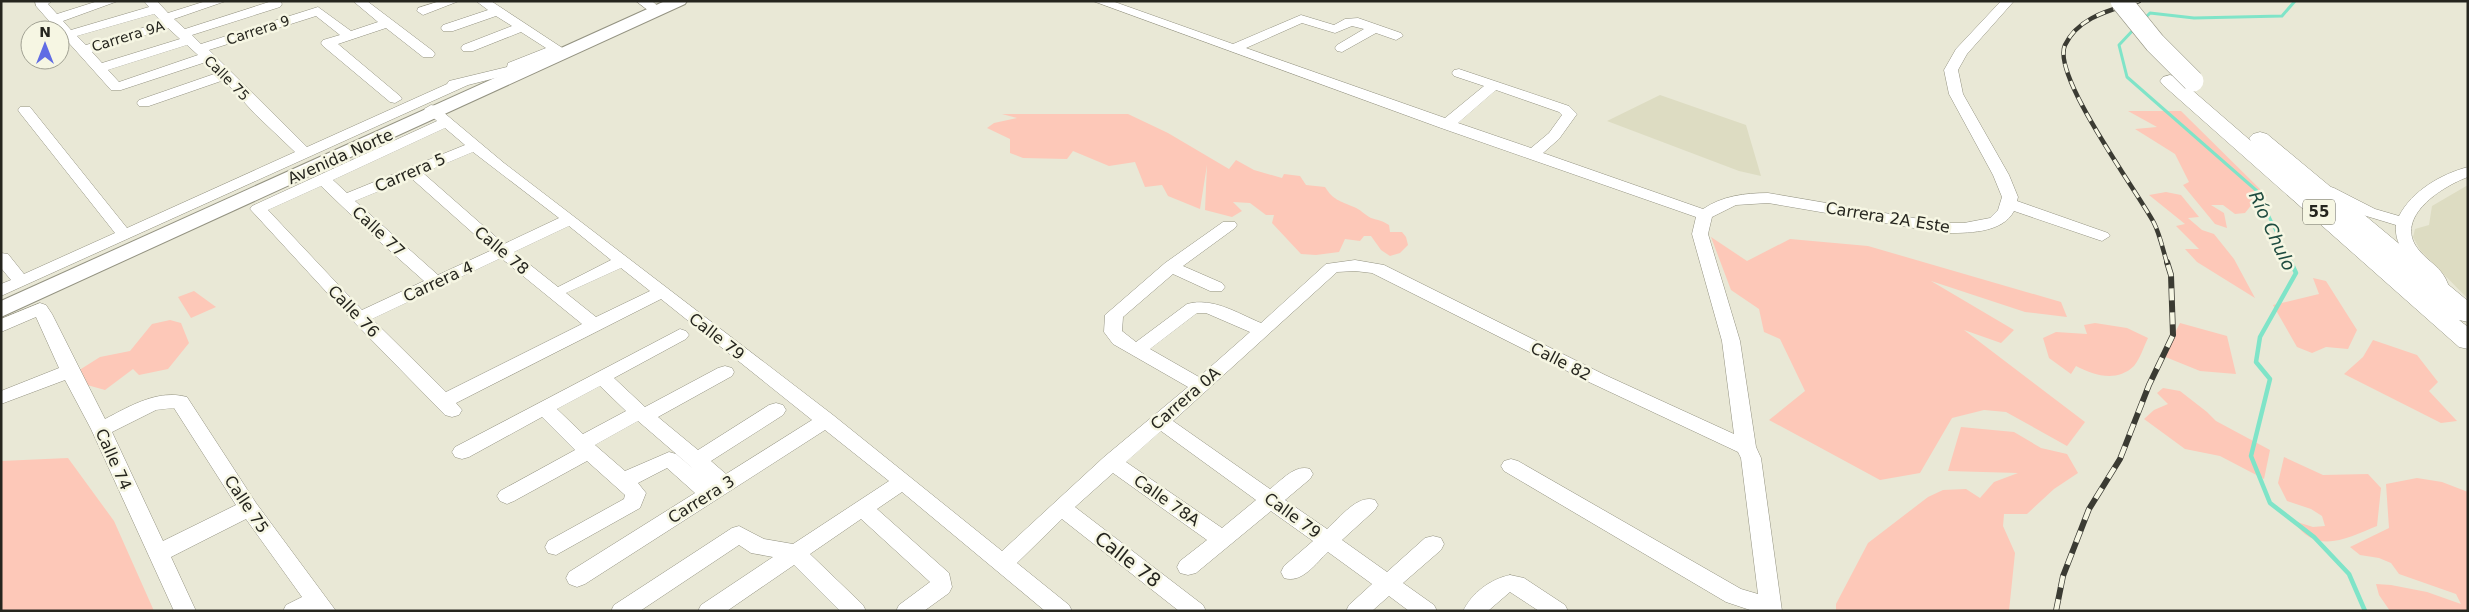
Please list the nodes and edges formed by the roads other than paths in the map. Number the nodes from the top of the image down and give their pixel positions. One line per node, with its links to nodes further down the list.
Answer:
1 (112, 1): 17 (street)
2 (220, 1): 14 (street)
3 (359, 1): 19 (street)
4 (453, 1): 15 (street)
5 (482, 1): 16 (street)
6 (679, 1): 43 (main road, Avenida Norte)
7 (1099, 1): 29 (street)
8 (2008, 1): 54 (street)
9 (2102, 1): 81 (highway, 55)
10 (2122, 1): 52 (highway, 55, bridge)
11 (43, 2): 17 (street)
12 (274, 3): 18 (street); 26 (street)
13 (655, 4): 31 (main road, Avenida Norte)
14 (159, 9): 23 (street); 26 (street, Calle 75); 30 (street, Carrera 9A)
15 (423, 11)
16 (498, 11): 20 (street); 21 (street)
17 (56, 18)
18 (296, 18): 24 (street, Carrera 9); 26 (street, Carrera 9)
19 (387, 23): 24 (street); 32 (street)
20 (520, 27): 27 (street); 31 (street)
21 (448, 28)
22 (1375, 28): 25 (street); 28 (street); 29 (street)
23 (70, 34): 30 (street)
24 (348, 35): 40 (street)
25 (1396, 36)
26 (194, 45): 34 (street, Carrera 9); 34 (street); 37 (street, Calle 75)
27 (468, 48)
28 (1342, 48)
29 (1233, 49): 45 (street)
30 (84, 50): 34 (street)
31 (558, 50): 33 (main road, Avenida Norte); 35 (street)
32 (428, 54)
33 (526, 66): 35 (street); 43 (main road, Avenida Norte)
34 (99, 68)
35 (504, 70): 38 (street)
36 (1459, 73): 39 (street)
37 (227, 74): 41 (street); 47 (street, Calle 75)
38 (463, 82): 40 (street); 44 (street)
39 (1493, 86): 45 (street); 48 (street)
40 (395, 99): 44 (street)
41 (144, 103)
42 (25, 110): 59 (street)
43 (437, 115): 46 (street, Calle 79); 51 (street); 73 (main road, Avenida Norte); 74 (main road, Avenida Norte)
44 (380, 121): 47 (street)
45 (1446, 125): 48 (street)
46 (475, 146): 49 (street, Carrera 5); 56 (street, Calle 79)
47 (305, 153): 59 (street)
48 (1532, 155): 55 (street)
49 (412, 171): 53 (street, Carrera 5); 61 (street, Calle 78)
50 (2468, 172): 57 (street)
51 (324, 179): 53 (street, Calle 77); 76 (street, Calle 76)
52 (2318, 187): 57 (street); 71 (highway, 55)
53 (346, 199): 67 (street, Calle 77)
54 (2008, 203): 55 (street, Carrera 2A Este); 60 (street)
55 (1705, 215): 96 (street)
56 (570, 219): 61 (street, Carrera 4); 63 (street, Calle 79)
57 (2405, 222): 71 (street)
58 (1229, 225): 64 (street)
59 (124, 234): 66 (street)
60 (2102, 236)
61 (502, 251): 67 (street, Carrera 4); 77 (street, Calle 78)
62 (2, 258): 66 (street)
63 (622, 261): 69 (street); 72 (street, Calle 79)
64 (1171, 267): 68 (street); 82 (street)
65 (1378, 269): 79 (street, Carrera 0A); 96 (street, Calle 82)
66 (21, 281): 70 (street)
67 (436, 282): 76 (street, Carrera 4)
68 (1216, 287)
69 (566, 288)
70 (1, 291)
71 (2441, 291): 75 (highway, 55)
72 (661, 292): 77 (street); 91 (street, Calle 79)
73 (1, 304)
74 (1, 310)
75 (2468, 314)
76 (360, 318): 77 (street, Calle 76)
77 (594, 325)
78 (1, 326): 83 (street, Calle 74)
79 (1262, 330): 82 (street); 86 (street, Carrera 0A)
80 (680, 335): 85 (street)
81 (2468, 341)
82 (1137, 350): 86 (street)
83 (70, 371): 87 (street); 93 (street, Calle 74)
84 (725, 372): 90 (street)
85 (602, 377): 88 (street); 90 (street)
86 (1201, 386): 92 (street, Carrera 0A)
87 (1, 398)
88 (544, 408): 94 (street); 95 (street)
89 (776, 410): 97 (street)
90 (642, 414): 94 (street); 97 (street)
91 (826, 420): 102 (street, Calle 79); 103 (street, Carrera 3)
92 (1159, 420): 98 (street, Carrera 0A); 105 (street, Calle 79)
93 (101, 429): 108 (street, Calle 75); 114 (street, Calle 74)
94 (585, 447): 101 (street); 104 (street)
95 (462, 452)
96 (1749, 453): 122 (street)
97 (697, 460): 103 (street)
98 (1111, 462): 107 (street, Carrera 0A); 111 (street, Calle 78A)
99 (1511, 466): 122 (street)
100 (1303, 474): 105 (street)
101 (623, 481): 103 (street); 113 (street)
102 (903, 482): 109 (street); 116 (street, Calle 79)
103 (718, 489): 119 (street, Carrera 3)
104 (507, 496)
105 (1272, 499): 110 (street, Calle 79); 111 (street)
106 (1368, 505): 110 (street)
107 (1061, 507): 116 (street, Carrera 0A); 130 (street, Calle 78)
108 (248, 508): 114 (street); 121 (street, Calle 75)
109 (863, 509): 115 (street); 128 (street)
110 (1327, 539): 118 (street); 120 (street, Calle 79)
111 (1223, 540): 117 (street)
112 (1433, 544): 120 (street)
113 (556, 547)
114 (157, 554): 123 (street, Calle 74)
115 (796, 554): 125 (street); 126 (street); 127 (street)
116 (1004, 562): 129 (street, Calle 79)
117 (1188, 567)
118 (1292, 572)
119 (577, 578)
120 (1387, 583): 131 (street); 132 (street, Calle 79)
121 (320, 605): 124 (street)
122 (1770, 609)
123 (184, 611)
124 (294, 611)
125 (622, 611)
126 (708, 611)
127 (855, 611)
128 (908, 611)
129 (1061, 611)
130 (1194, 611)
131 (1357, 611)
132 (1426, 611)
133 (1474, 611): 134 (street)
134 (1557, 611)

